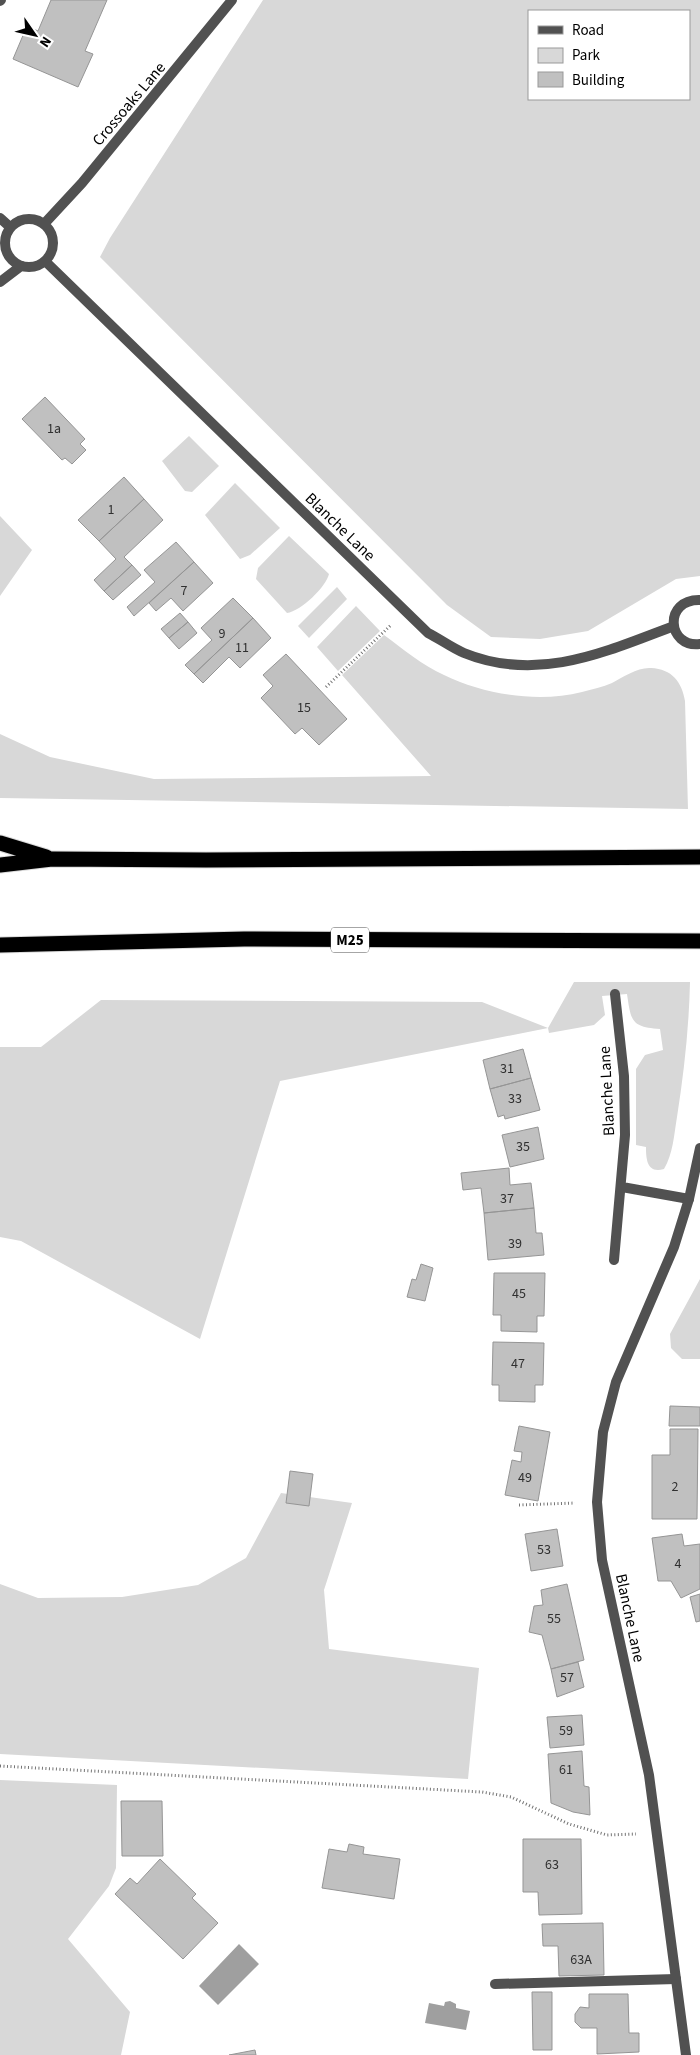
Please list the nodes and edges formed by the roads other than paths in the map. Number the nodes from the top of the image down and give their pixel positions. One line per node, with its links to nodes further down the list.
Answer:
1 (232, 0): 3 (street, Crossoaks Lane)
2 (0, 218): 4 (street)
3 (44, 224): 4 (street); 5 (street)
4 (10, 228): 6 (street)
5 (45, 261): 6 (street); 9 (street, Blanche Lane)
6 (21, 266): 7 (street)
7 (0, 282)
8 (700, 600): 9 (street)
9 (674, 626): 10 (street)
10 (700, 644)
11 (0, 844): 13 (highway)
12 (700, 857): 13 (highway)
13 (52, 859): 14 (highway)
14 (0, 865)
15 (700, 941): 16 (highway, M25)
16 (0, 945)
17 (615, 994): 19 (street, Blanche Lane)
18 (700, 1148): 20 (street, Blanche Lane)
19 (622, 1187): 20 (street); 21 (street, Blanche Lane)
20 (689, 1199): 22 (street, Blanche Lane)
21 (614, 1260)
22 (676, 1979): 23 (street); 24 (street, Blanche Lane)
23 (495, 1984)
24 (686, 2055)

